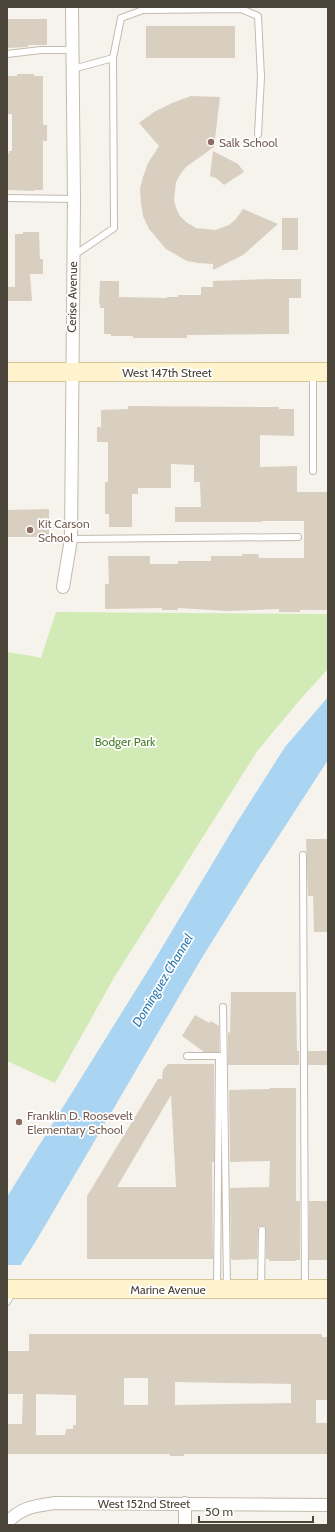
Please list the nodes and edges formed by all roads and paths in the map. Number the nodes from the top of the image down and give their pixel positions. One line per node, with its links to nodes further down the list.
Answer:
1 (72, 7): 2 (street, Cerise Avenue)
2 (73, 50): 3 (lane); 5 (street, Cerise Avenue)
3 (7, 54)
4 (113, 58): 5 (lane); 6 (lane); 9 (lane)
5 (73, 69): 8 (street, Cerise Avenue)
6 (258, 134)
7 (7, 198): 8 (lane)
8 (74, 199): 9 (street, Cerise Avenue)
9 (73, 256): 11 (street, Cerise Avenue)
10 (7, 372): 11 (street, West 147th Street)
11 (72, 372): 12 (street, West 147th Street); 15 (street, Cerise Avenue)
12 (320, 373): 13 (lane)
13 (313, 471)
14 (298, 537): 15 (lane)
15 (71, 539): 16 (street, Cerise Avenue)
16 (63, 587)
17 (303, 855): 23 (lane)
18 (223, 1007): 21 (lane)
19 (188, 1056): 21 (lane)
20 (262, 1230): 22 (lane)
21 (222, 1289): 22 (street, Marine Avenue); 25 (street, Marine Avenue)
22 (261, 1289): 23 (street, Marine Avenue)
23 (305, 1289): 24 (street, Marine Avenue)
24 (328, 1289)
25 (10, 1292)
26 (185, 1503): 27 (street, West 152nd Street); 28 (street, West 152nd Street); 29 (street)
27 (328, 1505)
28 (9, 1520)
29 (186, 1525)

